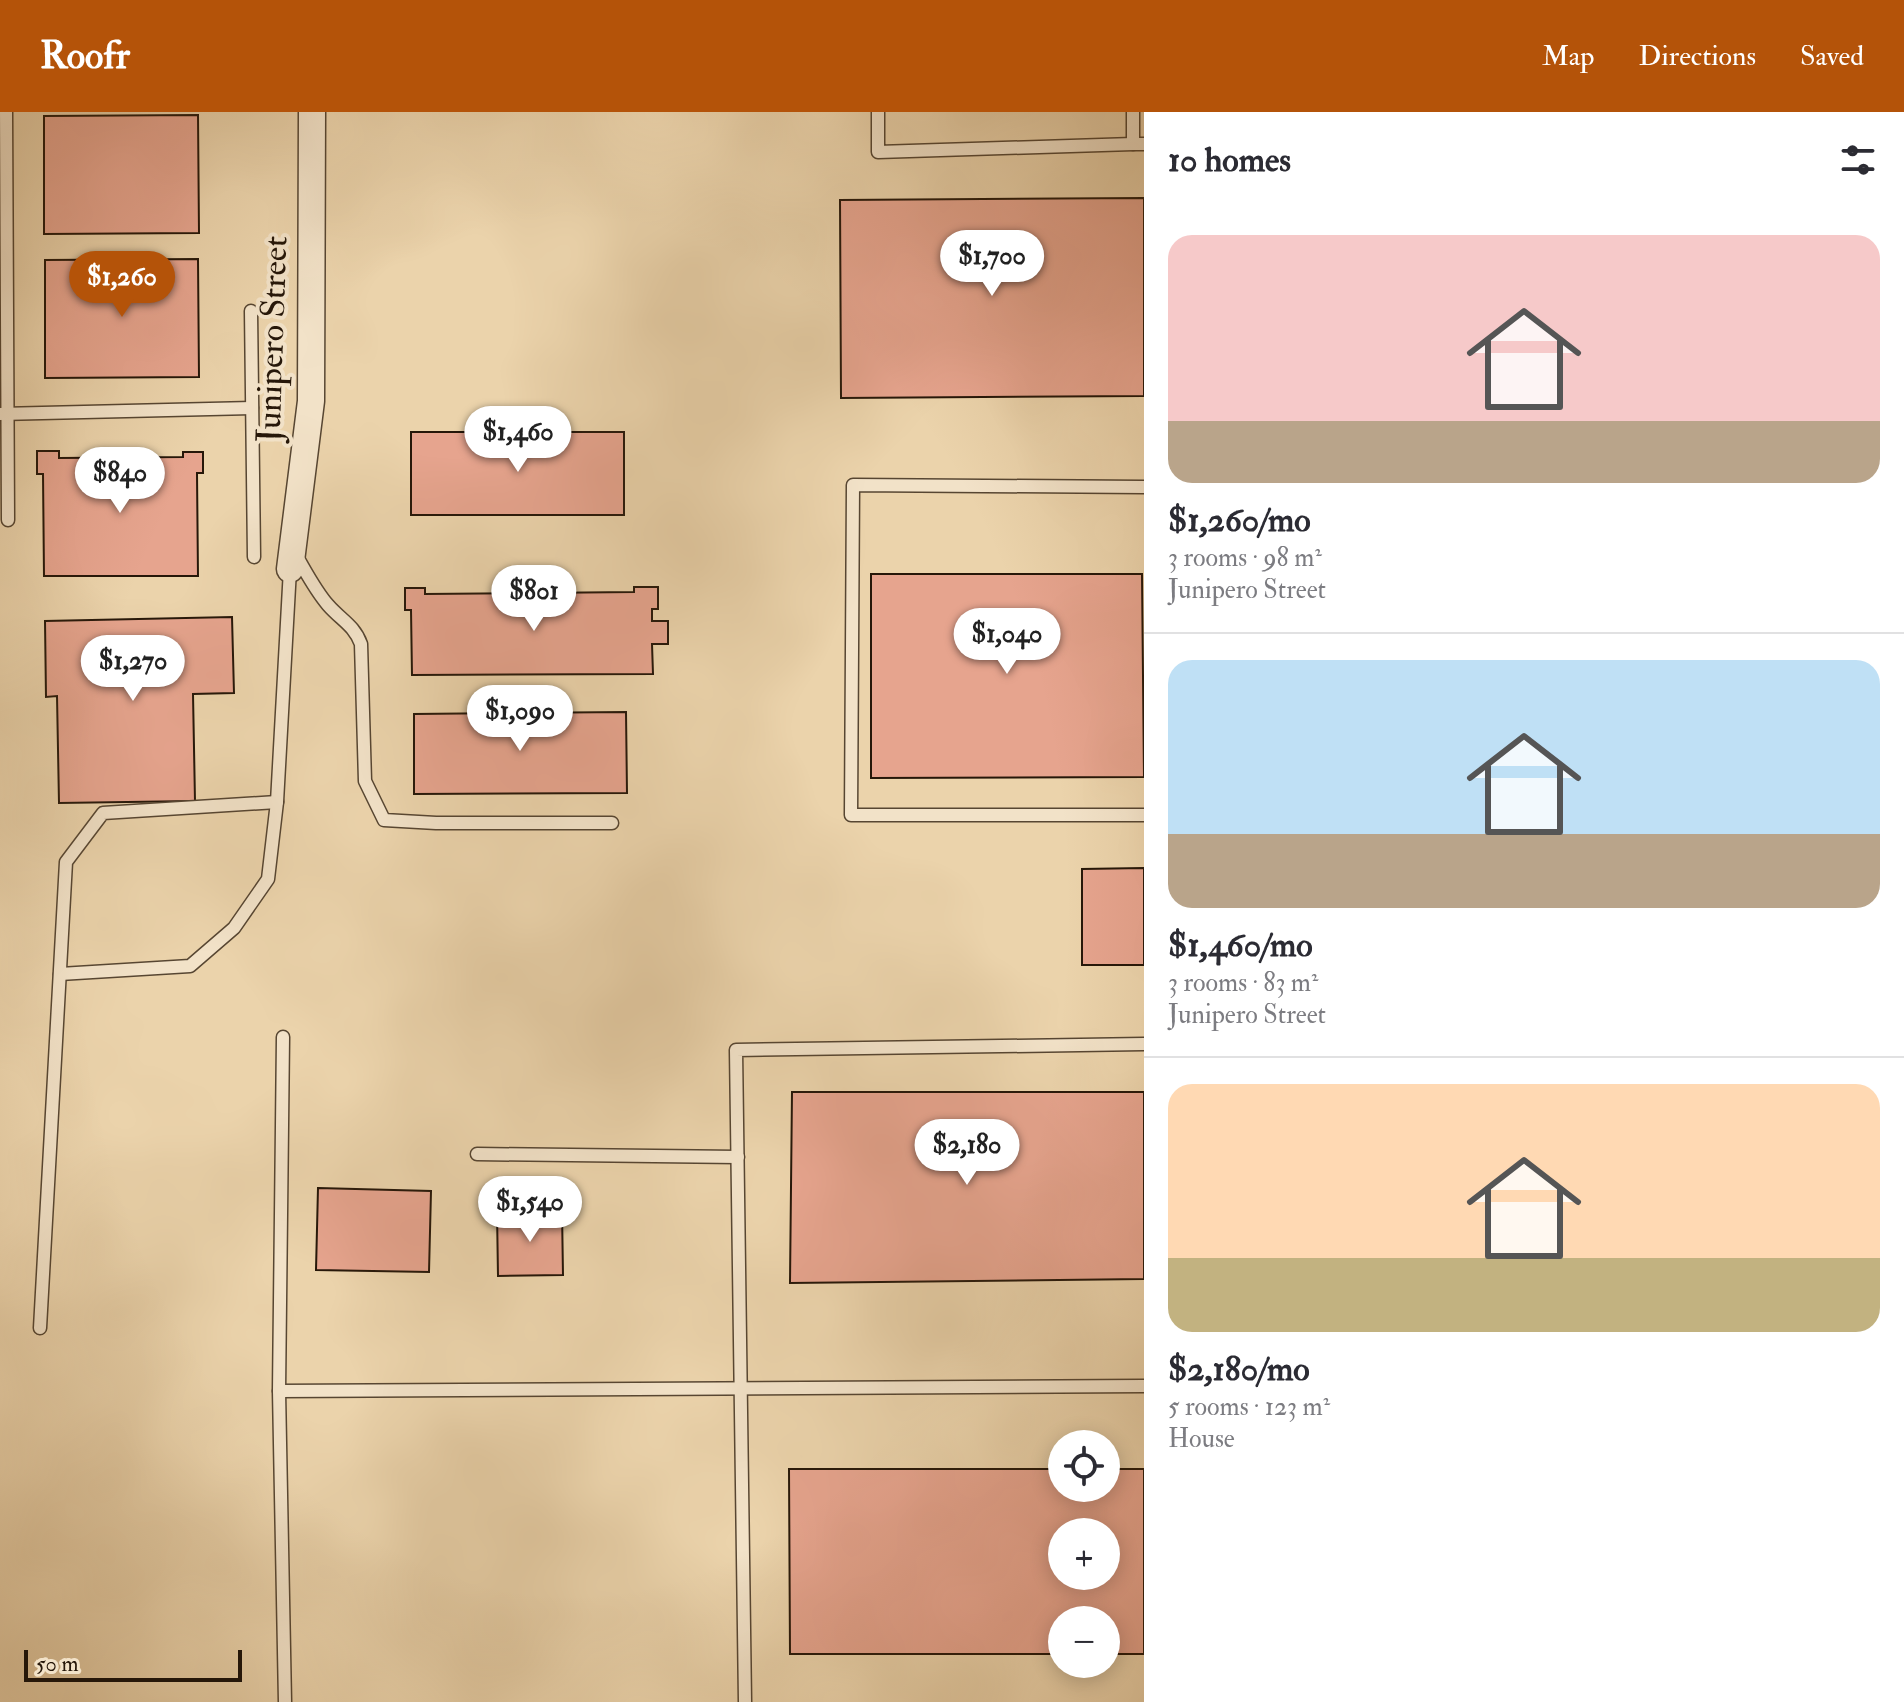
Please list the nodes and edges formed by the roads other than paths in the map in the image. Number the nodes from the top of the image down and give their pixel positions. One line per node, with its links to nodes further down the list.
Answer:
1 (6, 112): 8 (lane)
2 (312, 112): 12 (street, Junipero Street)
3 (878, 112): 5 (lane)
4 (1133, 112): 5 (lane)
5 (1138, 144)
6 (251, 311): 7 (lane)
7 (252, 408): 8 (lane); 11 (lane)
8 (4, 414): 10 (lane)
9 (1144, 487): 14 (lane)
10 (8, 520)
11 (254, 557)
12 (290, 557): 13 (lane); 15 (lane)
13 (277, 802): 16 (lane); 16 (lane)
14 (1144, 815)
15 (612, 823)
16 (60, 974): 21 (lane)
17 (283, 1037): 24 (lane)
18 (1144, 1044): 20 (lane)
19 (477, 1154): 20 (lane)
20 (738, 1157): 23 (lane)
21 (40, 1328)
22 (1144, 1386): 23 (lane)
23 (741, 1390): 24 (lane); 26 (lane)
24 (279, 1391): 25 (lane)
25 (285, 1702)
26 (745, 1702)

